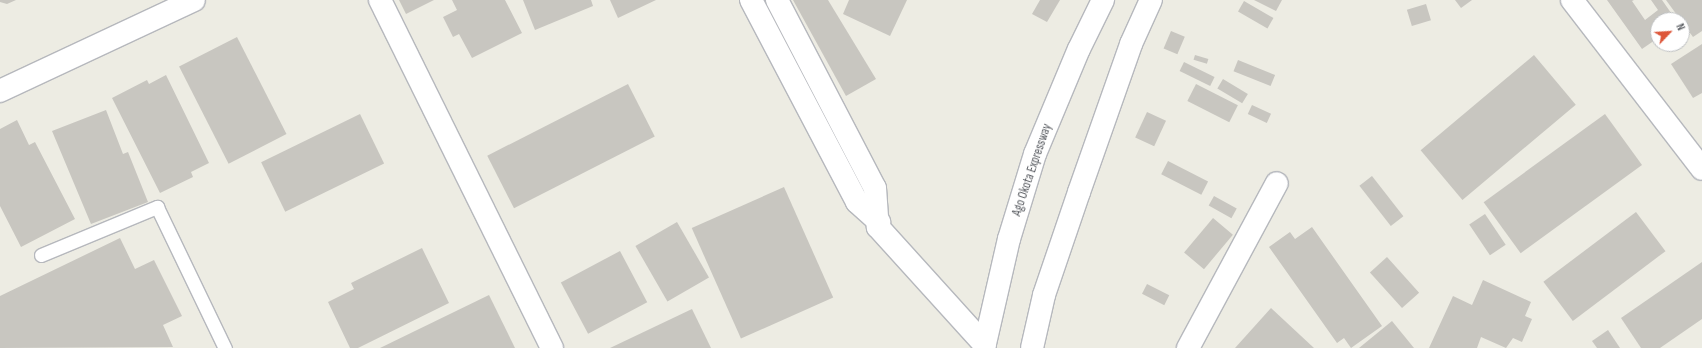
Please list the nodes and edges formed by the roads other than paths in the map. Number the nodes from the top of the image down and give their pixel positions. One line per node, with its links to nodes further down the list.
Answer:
1 (194, 0): 8 (street)
2 (380, 0): 15 (street)
3 (751, 0): 11 (street)
4 (777, 0): 11 (street)
5 (1103, 0): 13 (street, Ago Okota Expressway)
6 (1151, 0): 16 (street)
7 (1572, 0): 9 (street)
8 (0, 92)
9 (1702, 169)
10 (1277, 183): 17 (street)
11 (879, 222): 13 (street)
12 (42, 255): 14 (lane)
13 (984, 347)
14 (225, 348)
15 (552, 348)
16 (1032, 348)
17 (1188, 348)

